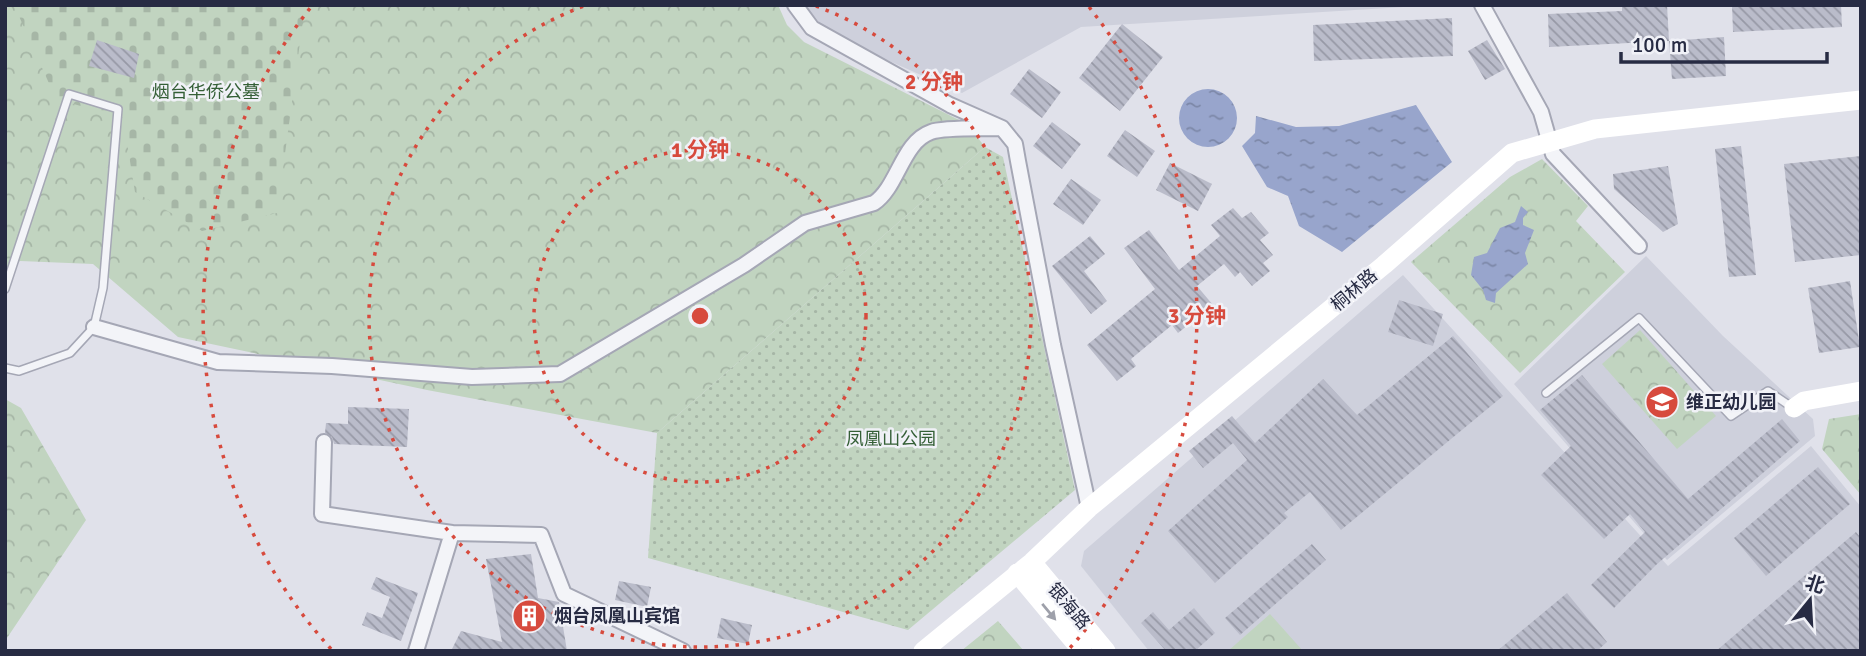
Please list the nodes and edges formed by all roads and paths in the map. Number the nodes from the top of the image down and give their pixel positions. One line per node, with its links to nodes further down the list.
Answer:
1 (795, 5): 4 (street)
2 (1482, 5): 5 (street)
3 (1861, 100): 5 (street, 桐林路)
4 (1002, 128): 8 (street); 14 (street)
5 (1549, 141): 6 (street); 14 (street, 桐林路)
6 (1639, 246)
7 (5, 289): 8 (lane)
8 (94, 327): 9 (lane)
9 (5, 368)
10 (1861, 391): 12 (street)
11 (1546, 393): 12 (lane)
12 (1794, 408)
13 (324, 442): 15 (street)
14 (1089, 508): 16 (street, 桐林路)
15 (452, 533): 17 (street); 18 (street)
16 (1025, 568): 19 (street, 桐林路); 20 (street, 银海路, one-way to 20); 21 (street, 银海路)
17 (416, 651)
18 (683, 651)
19 (923, 651)
20 (1082, 651)
21 (1106, 651)

